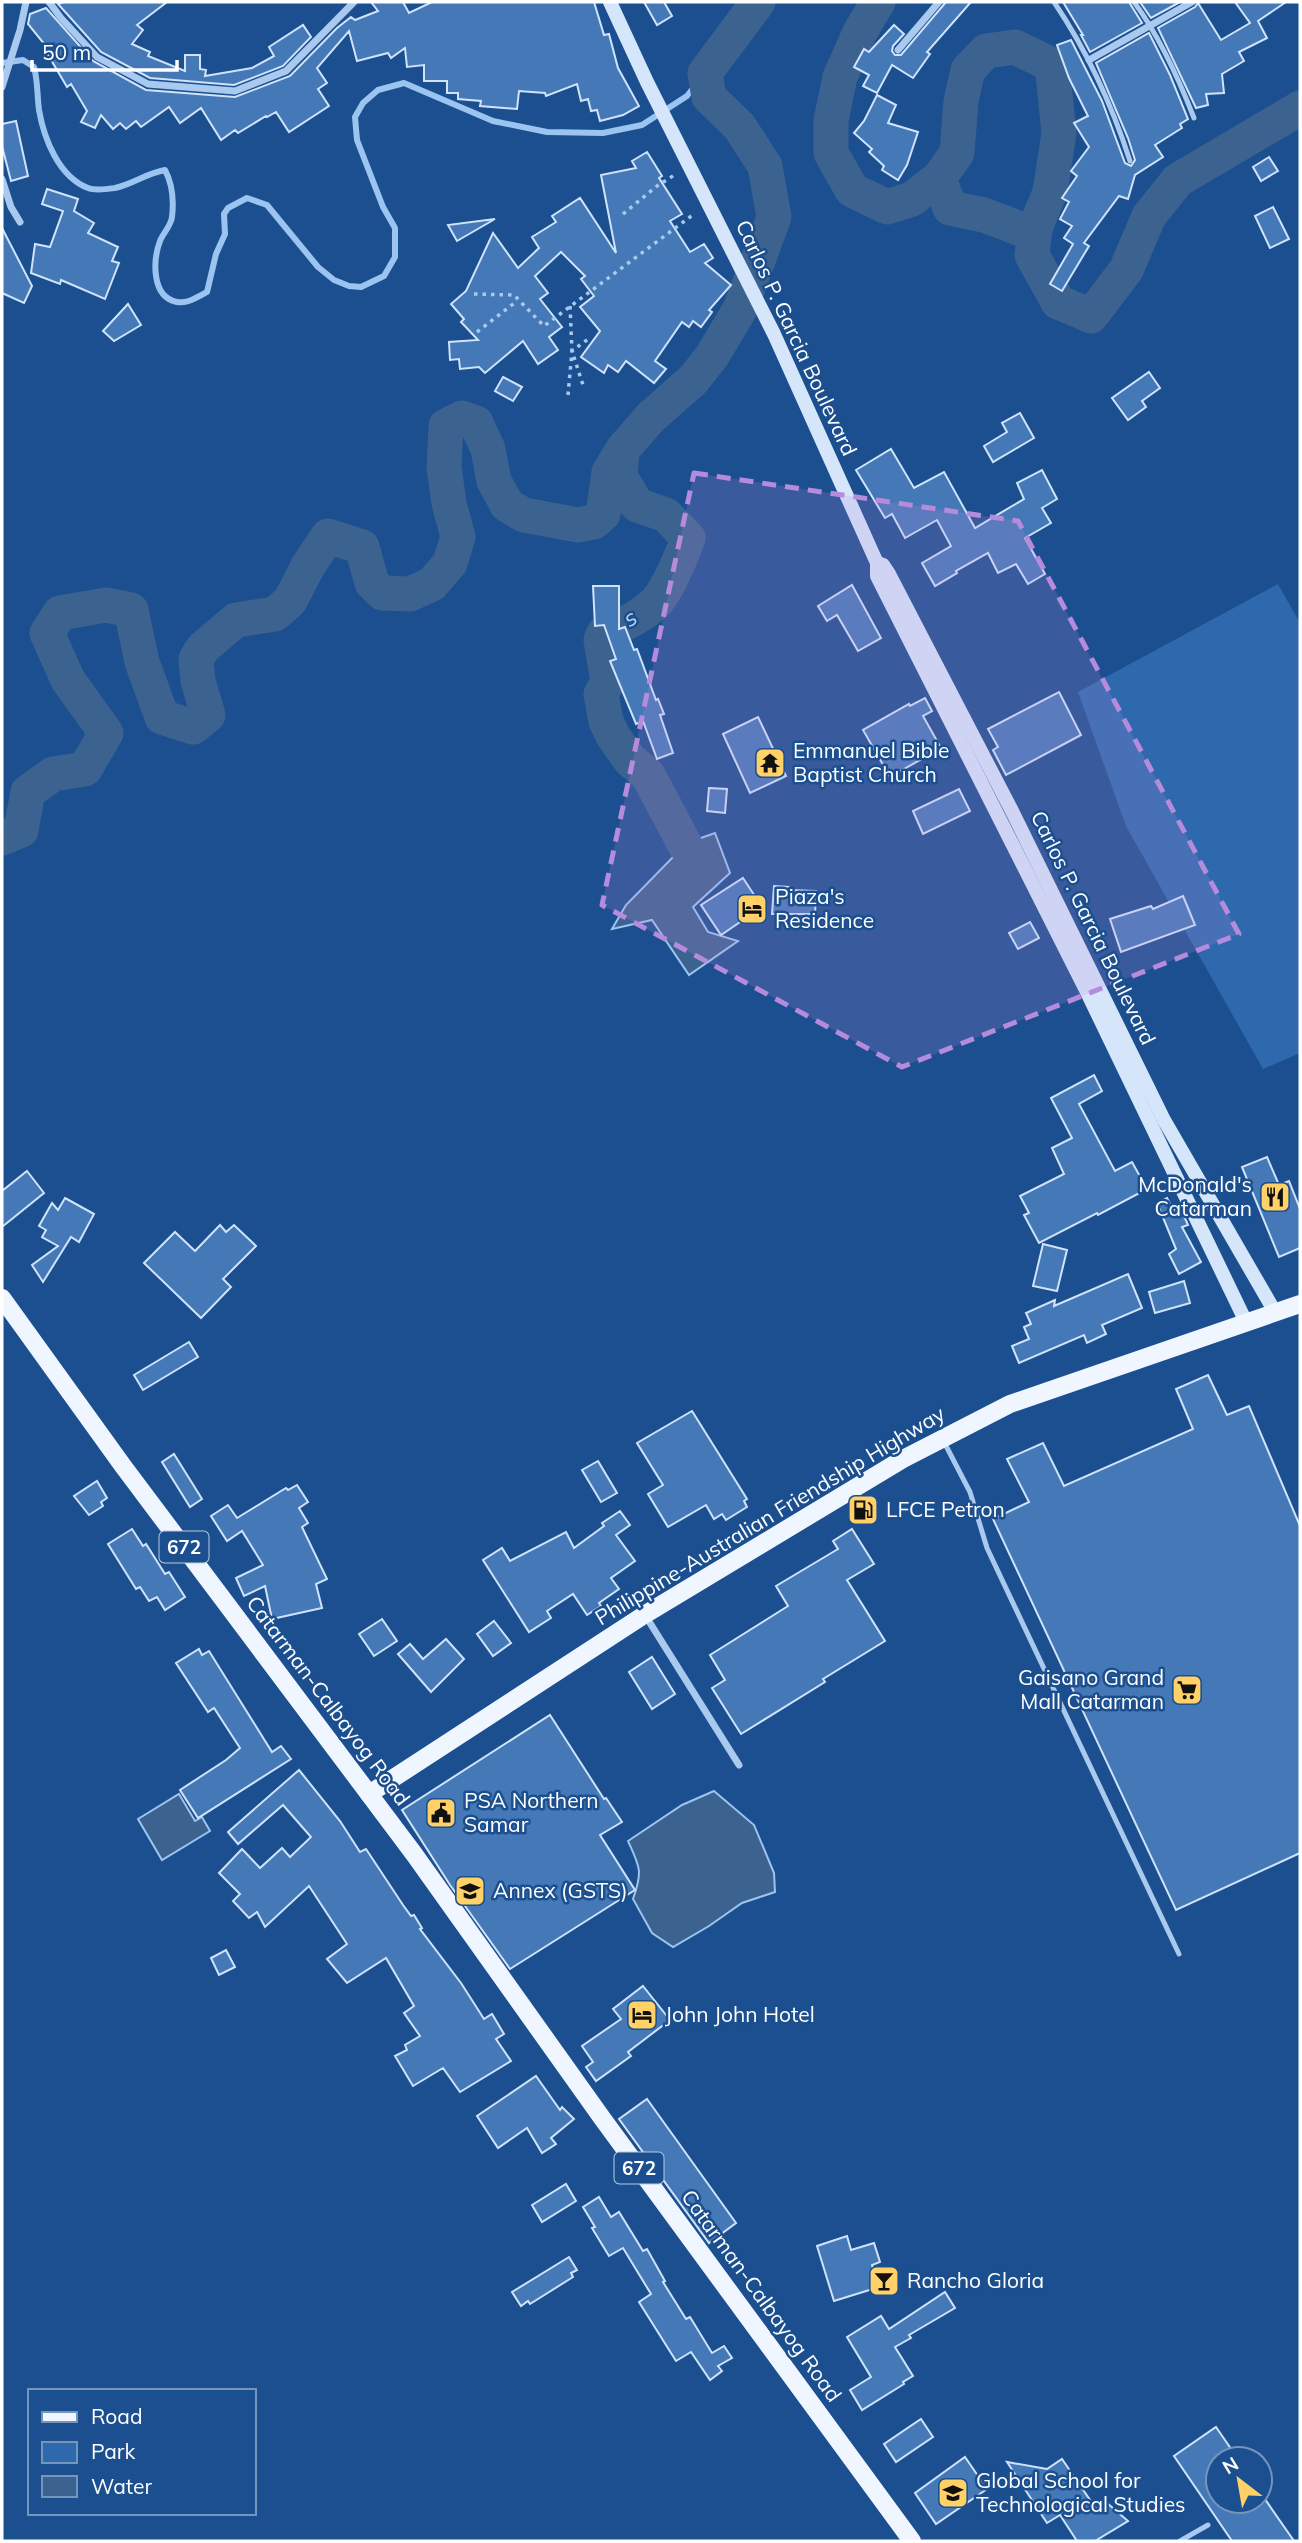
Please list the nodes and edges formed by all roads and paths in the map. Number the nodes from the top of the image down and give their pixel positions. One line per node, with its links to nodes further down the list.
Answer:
1 (26, 2): 12 (street)
2 (50, 2): 3 (street)
3 (354, 2)
4 (610, 2): 15 (main road, Carlos P. Garcia Boulevard)
5 (939, 2): 10 (street)
6 (1054, 2): 11 (lane)
7 (1134, 2): 9 (lane)
8 (1192, 2): 9 (street)
9 (1152, 26): 11 (street); 13 (lane)
10 (898, 50)
11 (1089, 60): 14 (lane)
12 (3, 84)
13 (1194, 118)
14 (1130, 162)
15 (690, 165): 17 (main road, Carlos P. Garcia Boulevard); 18 (path)
16 (2, 179): 19 (street)
17 (709, 203): 22 (path); 28 (main road, Carlos P. Garcia Boulevard)
18 (623, 214)
19 (20, 222)
20 (474, 294): 21 (path)
21 (518, 301): 22 (path); 23 (path)
22 (570, 306): 25 (path)
23 (477, 332)
24 (591, 337): 25 (path)
25 (572, 351): 26 (path); 27 (path)
26 (583, 386)
27 (568, 395)
28 (1157, 1123): 31 (main road, Carlos P. Garcia Boulevard); 32 (main road, Carlos P. Garcia Boulevard)
29 (2, 1298): 36 (main road, Catarman-Calbayog Road / 672)
30 (1300, 1304): 31 (main road, Philippine-Australian Friendship Highway)
31 (1275, 1312): 32 (main road, Philippine-Australian Friendship Highway)
32 (1246, 1322): 33 (main road, Philippine-Australian Friendship Highway)
33 (943, 1439): 34 (main road, Philippine-Australian Friendship Highway); 37 (lane)
34 (644, 1615): 35 (street); 36 (main road, Philippine-Australian Friendship Highway)
35 (739, 1765)
36 (369, 1794): 39 (main road, Catarman-Calbayog Road / 672)
37 (1179, 1954)
38 (1208, 2525): 40 (lane)
39 (912, 2541)
40 (1180, 2541)

